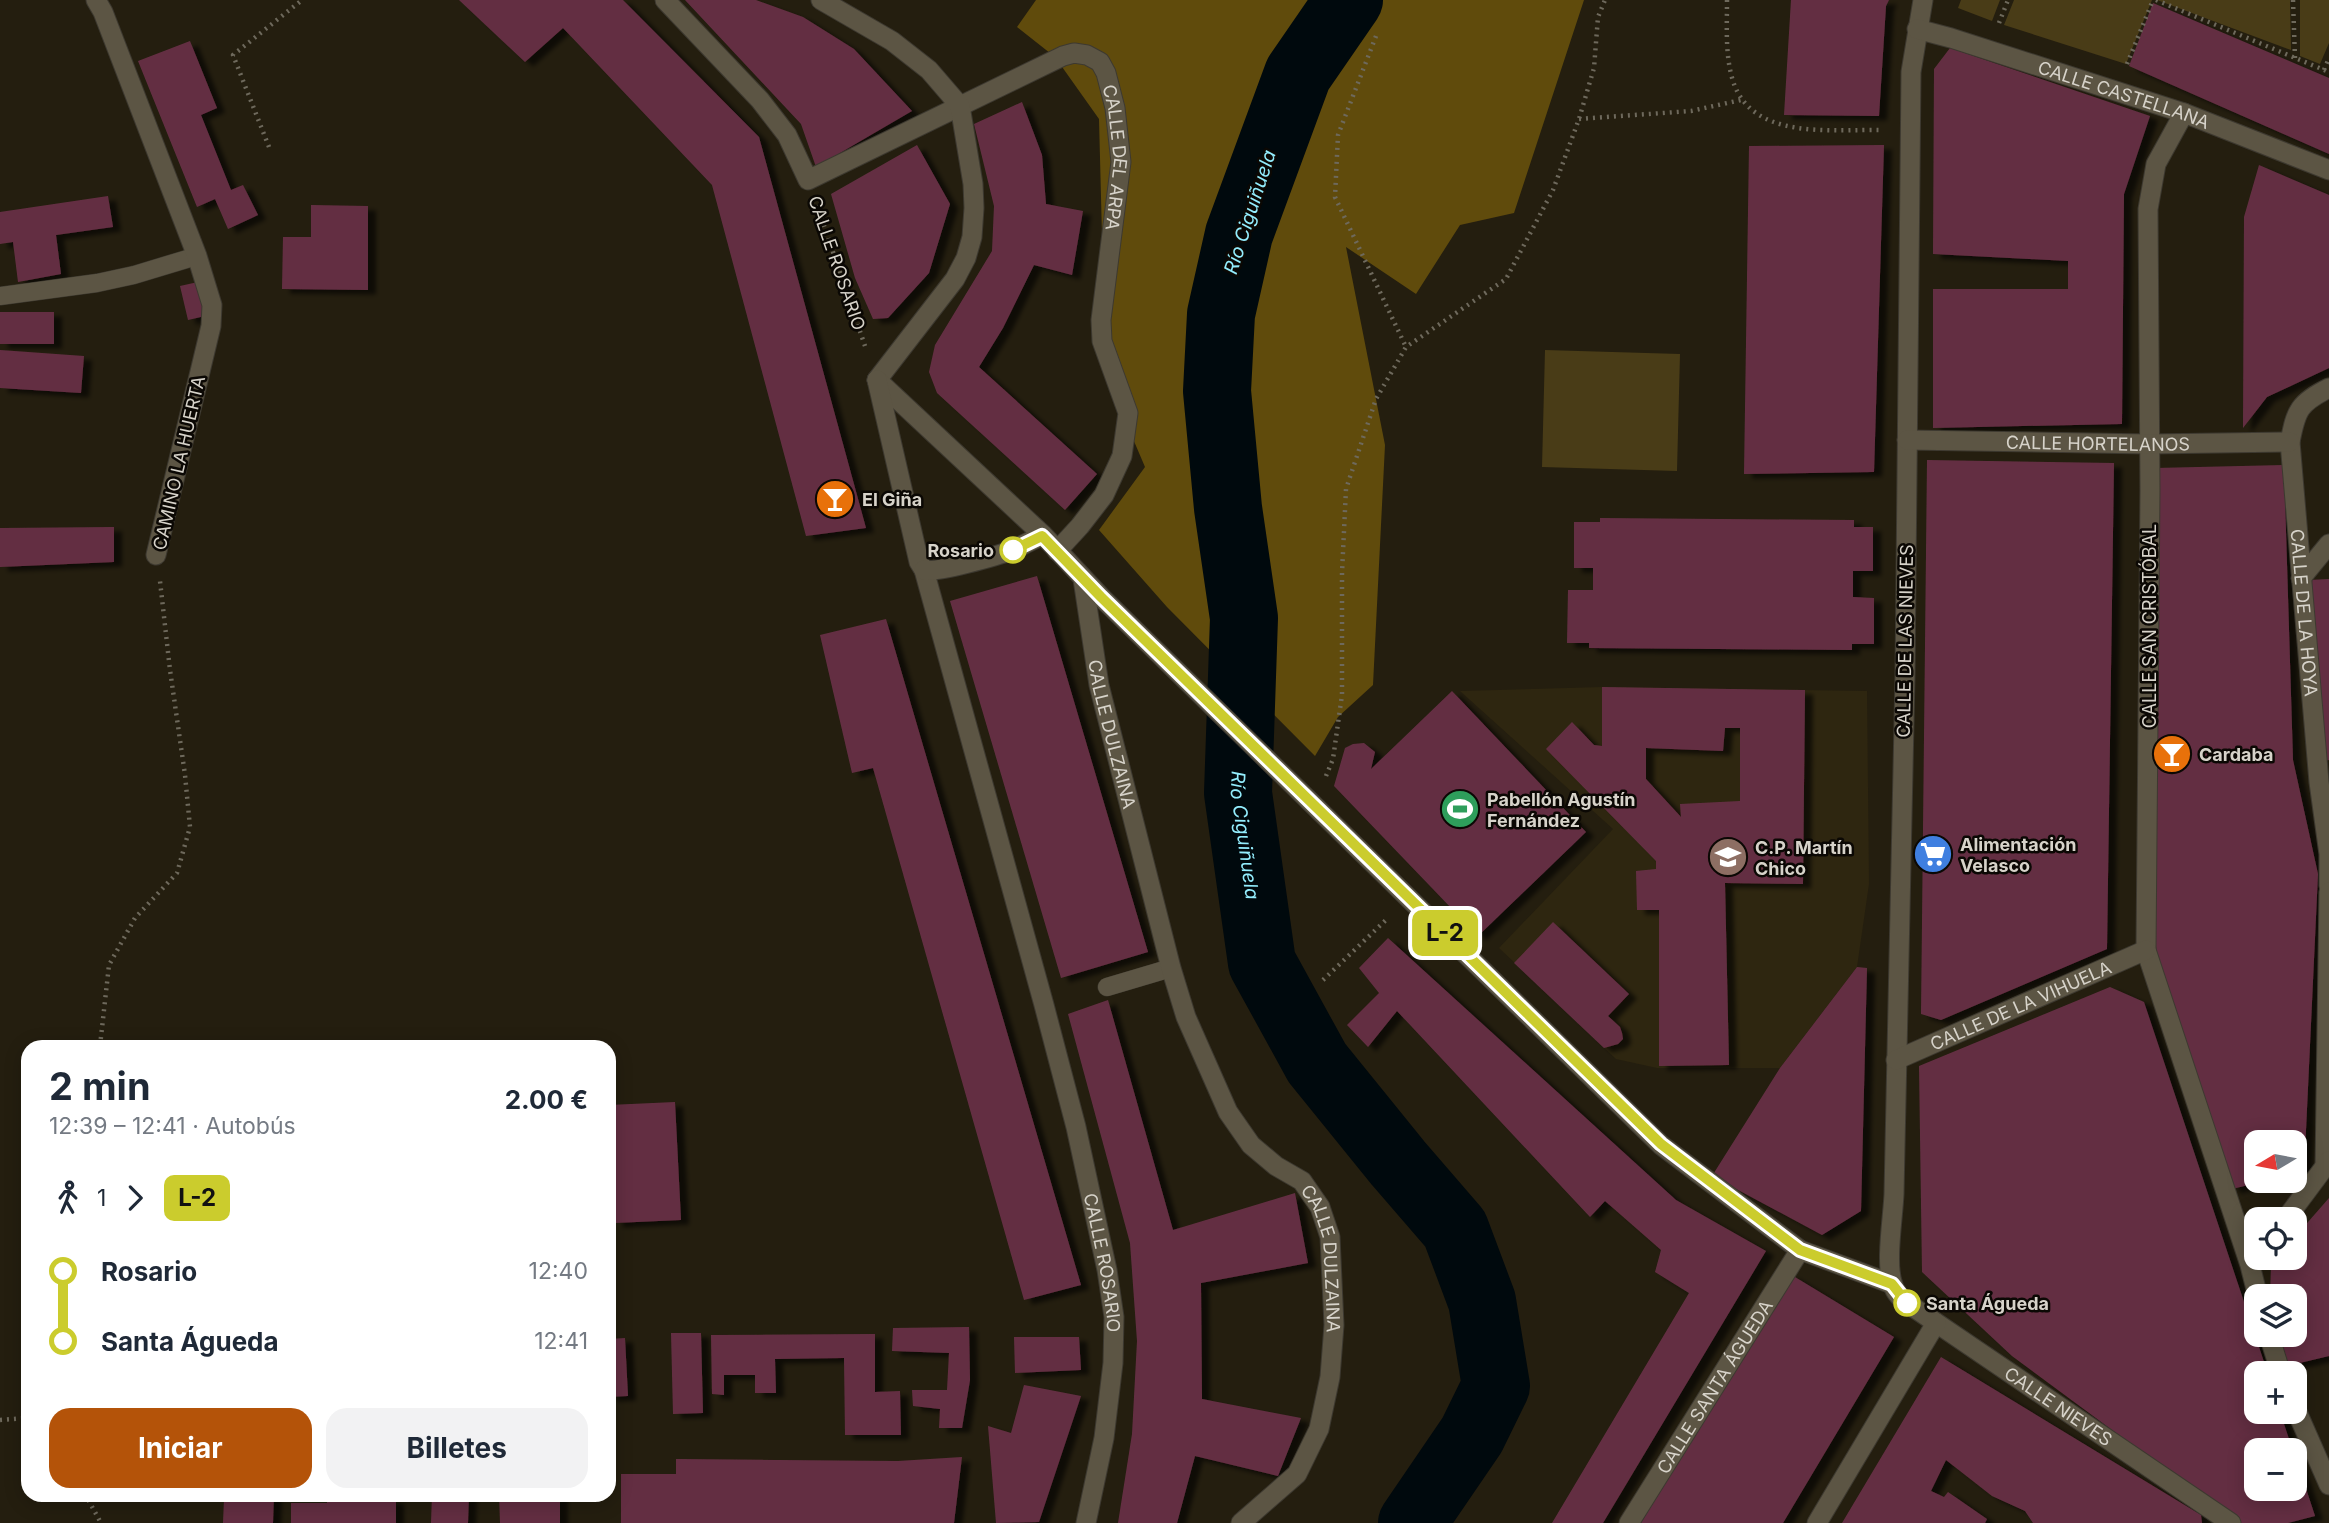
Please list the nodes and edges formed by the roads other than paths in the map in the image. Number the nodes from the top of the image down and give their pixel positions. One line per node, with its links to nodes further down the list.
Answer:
1 (96, 0): 10 (street, CAMINO LA HUERTA)
2 (665, 0): 9 (street, CALLE ROSARIO)
3 (821, 0): 6 (street)
4 (1923, 0): 5 (street, CALLE DE LAS NIEVES)
5 (1917, 29): 7 (street, CALLE CASTELLANA); 14 (street, CALLE DE LAS NIEVES)
6 (960, 106): 9 (street, CALLE DEL ARPA); 12 (street); 19 (street, CALLE DEL ARPA)
7 (2184, 113): 8 (street, CALLE CASTELLANA); 16 (street, CALLE SAN CRISTÓBAL)
8 (2329, 170)
9 (808, 180)
10 (197, 256): 11 (lane); 20 (street, CAMINO LA HUERTA)
11 (0, 296)
12 (877, 380): 17 (street); 21 (street, CALLE ROSARIO)
13 (2329, 387): 15 (street)
14 (1907, 440): 16 (street, CALLE HORTELANOS); 30 (street, CALLE DE LAS NIEVES)
15 (2290, 442): 16 (street, CALLE HORTELANOS); 22 (street, CALLE DE LA HOYA)
16 (2149, 444): 27 (street, CALLE SAN CRISTÓBAL)
17 (1042, 536): 19 (street); 21 (street)
18 (2329, 544): 22 (street)
19 (1057, 551): 23 (street)
20 (156, 555)
21 (924, 570): 39 (street, CALLE ROSARIO)
22 (2301, 578): 24 (street, CALLE DE LA HOYA)
23 (1083, 579): 28 (street, CALLE DULZAINA); 34 (street)
24 (2324, 781): 25 (street, CALLE DE LA HOYA)
25 (2329, 886)
26 (2329, 892): 31 (street)
27 (2146, 950): 30 (street, CALLE DE LA VIHUELA); 33 (street, CALLE SAN CRISTÓBAL)
28 (1171, 968): 29 (lane); 40 (street, CALLE DULZAINA)
29 (1107, 987)
30 (1896, 1060): 35 (street, CALLE DE LAS NIEVES)
31 (2327, 1164): 32 (street)
32 (2295, 1207)
33 (2244, 1235)
34 (1800, 1250): 35 (street); 41 (street, CALLE SANTA ÁGUEDA)
35 (1892, 1284): 36 (street, CALLE NIEVES)
36 (1936, 1323): 42 (street); 43 (street, CALLE NIEVES)
37 (2302, 1424): 38 (street)
38 (2329, 1485)
39 (1086, 1523)
40 (1241, 1523)
41 (1629, 1523)
42 (1817, 1523)
43 (2231, 1523)

